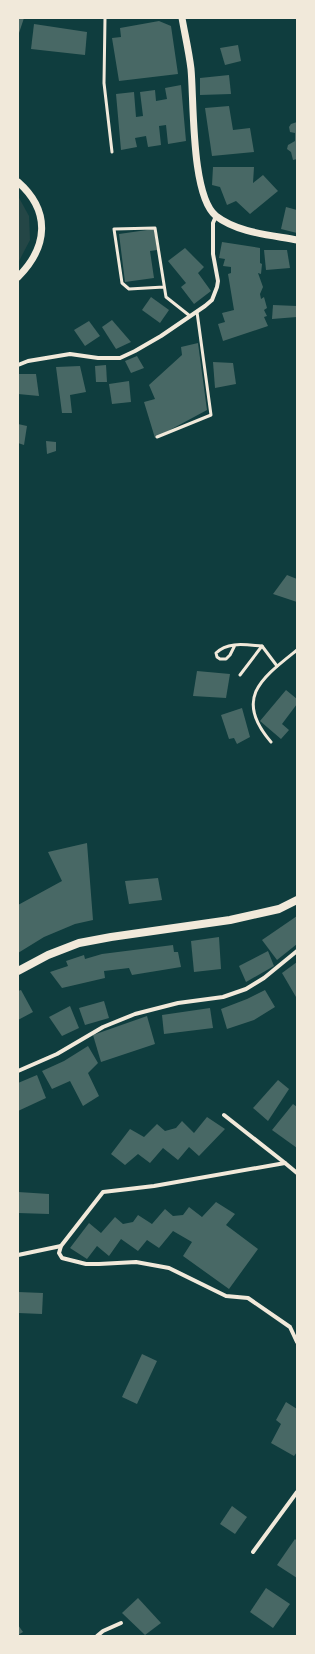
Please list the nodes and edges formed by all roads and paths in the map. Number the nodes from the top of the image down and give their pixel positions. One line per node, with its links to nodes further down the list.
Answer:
1 (105, 18): 3 (lane)
2 (182, 18): 5 (street)
3 (112, 152)
4 (18, 182): 7 (street)
5 (216, 216): 6 (street); 9 (street)
6 (297, 240)
7 (18, 277)
8 (164, 287): 8 (lane); 10 (lane)
9 (197, 310): 10 (street); 12 (lane)
10 (190, 316): 11 (street)
11 (18, 366)
12 (157, 437)
13 (235, 644): 13 (lane); 14 (lane)
14 (262, 646): 16 (lane); 17 (lane)
15 (297, 650): 16 (lane)
16 (277, 666): 18 (lane)
17 (240, 675)
18 (271, 742)
19 (297, 900): 21 (main road)
20 (297, 951): 22 (street)
21 (18, 971)
22 (18, 1071)
23 (224, 1115): 24 (street)
24 (285, 1163): 25 (street); 26 (street)
25 (297, 1173)
26 (61, 1246): 27 (street); 28 (street)
27 (18, 1255)
28 (297, 1342)
29 (297, 1492): 30 (street)
30 (253, 1552)
31 (121, 1623): 32 (street)
32 (97, 1636)

